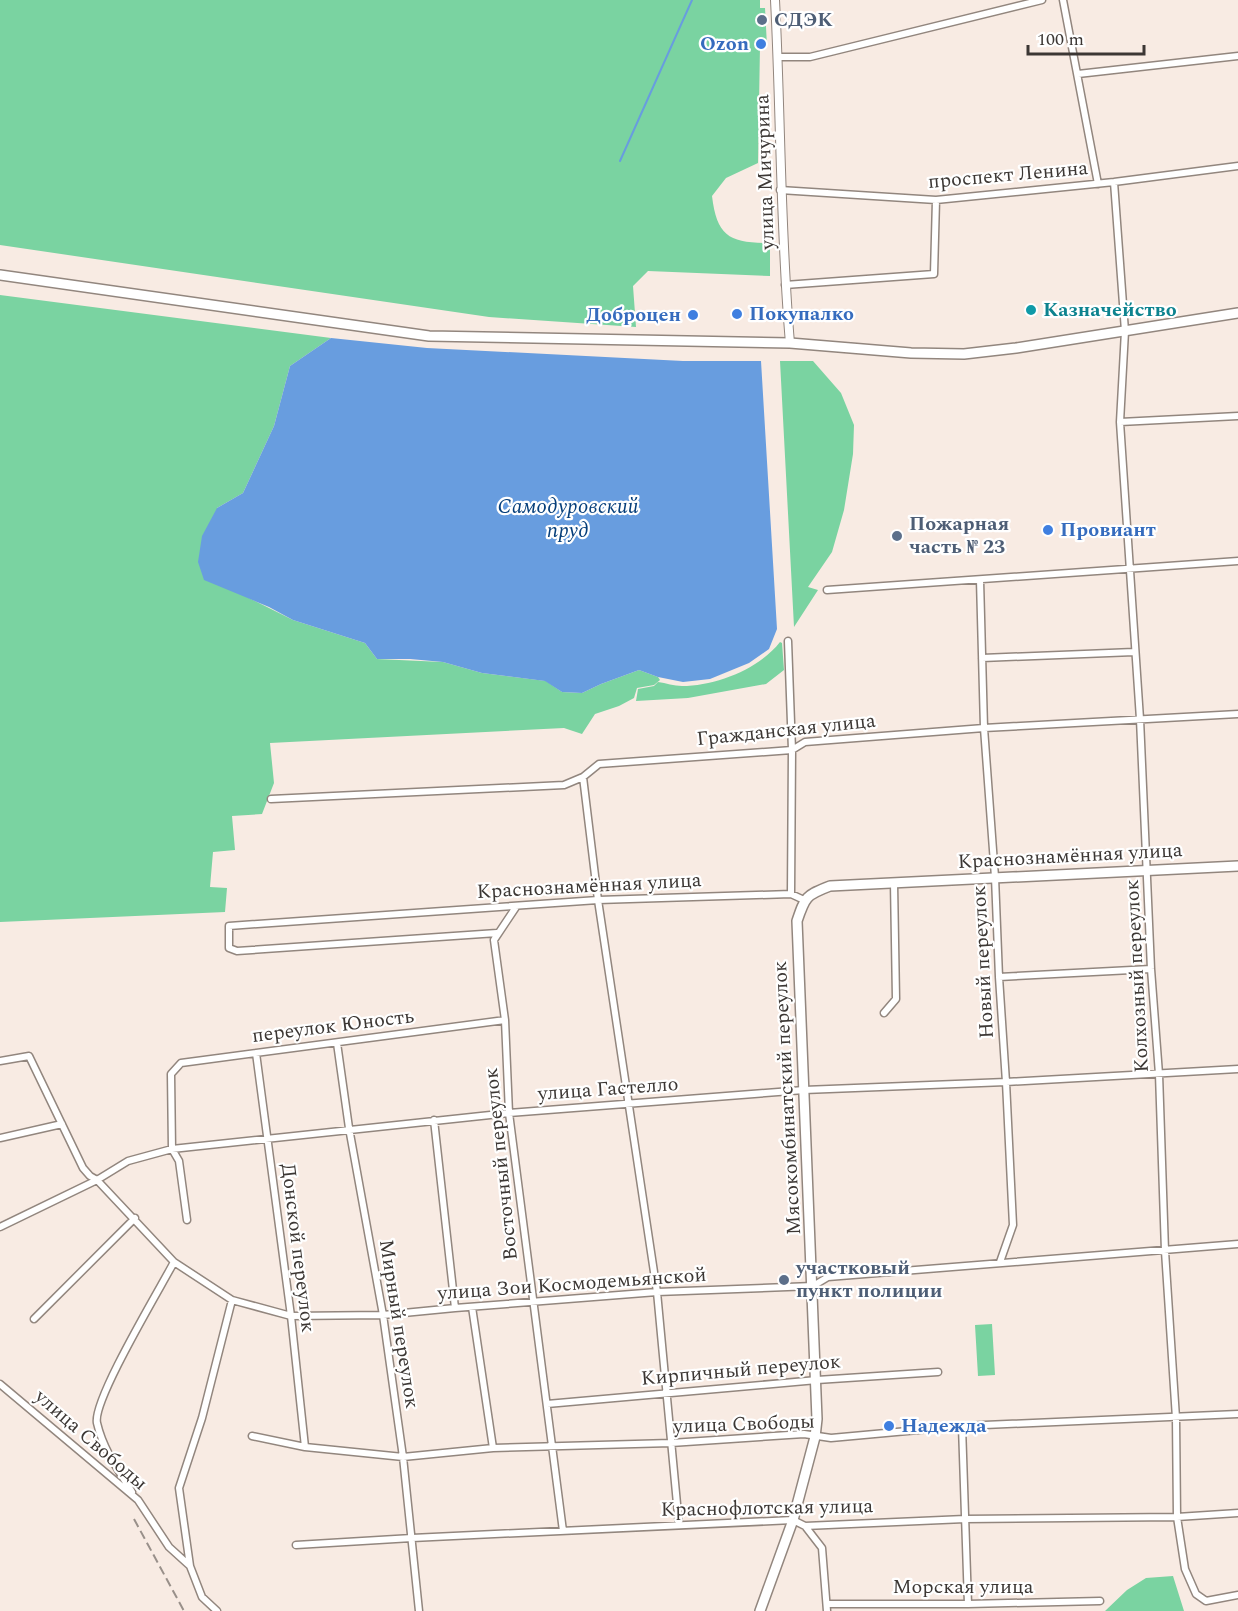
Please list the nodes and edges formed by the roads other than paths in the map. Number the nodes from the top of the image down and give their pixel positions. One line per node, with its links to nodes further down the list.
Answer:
1 (775, 0): 5 (street, улица Мичурина)
2 (1042, 0): 5 (street)
3 (1063, 0): 6 (street)
4 (1238, 56): 6 (street)
5 (778, 57): 10 (street, улица Мичурина)
6 (1078, 74): 9 (street)
7 (1238, 166): 8 (street, проспект Ленина)
8 (1114, 182): 9 (street, проспект Ленина); 15 (street, Колхозный переулок)
9 (1098, 184): 11 (street, проспект Ленина)
10 (780, 190): 11 (street, проспект Ленина); 13 (street, улица Мичурина)
11 (936, 200): 13 (street)
12 (0, 275): 16 (main road)
13 (785, 285): 16 (street, улица Мичурина)
14 (1238, 313): 15 (main road)
15 (1125, 331): 16 (main road); 18 (street, Колхозный переулок)
16 (790, 343)
17 (1238, 416): 18 (street)
18 (1120, 422): 20 (street, Колхозный переулок)
19 (1238, 561): 20 (street)
20 (1128, 570): 21 (street); 24 (street, Колхозный переулок)
21 (980, 580): 22 (street); 25 (street, Новый переулок)
22 (827, 590)
23 (788, 641): 29 (street)
24 (1134, 652): 25 (street); 27 (street, Колхозный переулок)
25 (982, 658): 28 (street, Новый переулок)
26 (1238, 714): 27 (street, Гражданская улица)
27 (1140, 719): 28 (street, Гражданская улица); 33 (street, Колхозный переулок)
28 (984, 728): 29 (street, Гражданская улица); 34 (street, Новый переулок)
29 (792, 750): 30 (street, Гражданская улица); 36 (street)
30 (584, 777): 31 (street, Гражданская улица); 37 (street)
31 (271, 799)
32 (1238, 866): 33 (main road, Краснознамённая улица)
33 (1147, 872): 34 (main road, Краснознамённая улица); 41 (street, Колхозный переулок)
34 (995, 878): 35 (main road, Краснознамённая улица); 42 (street, Новый переулок)
35 (894, 883): 38 (main road, Краснознамённая улица); 43 (street)
36 (791, 894): 37 (street, Краснознамённая улица); 38 (street, Краснознамённая улица)
37 (598, 900): 39 (street, Краснознамённая улица); 52 (street)
38 (804, 900): 51 (main road, Мясокомбинатский переулок)
39 (516, 908): 40 (street); 40 (street, Краснознамённая улица)
40 (497, 933): 44 (street, Восточный переулок)
41 (1151, 969): 42 (street); 49 (street, Колхозный переулок)
42 (999, 977): 50 (street, Новый переулок)
43 (884, 1013)
44 (505, 1020): 45 (street, переулок Юность); 53 (street, Восточный переулок)
45 (337, 1042): 46 (street, переулок Юность); 56 (street, Мирный переулок)
46 (256, 1053): 57 (street, Донской переулок); 59 (street, переулок Юность)
47 (0, 1061): 55 (street, улица Зои Космодемьянской)
48 (1238, 1069): 49 (street, улица Гастелло)
49 (1159, 1074): 50 (street, улица Гастелло); 65 (street, Колхозный переулок)
50 (1006, 1082): 51 (street, улица Гастелло); 67 (street, Новый переулок)
51 (804, 1090): 52 (street, улица Гастелло); 68 (main road, Мясокомбинатский переулок)
52 (627, 1104): 53 (street, улица Гастелло); 69 (street)
53 (509, 1113): 54 (street, улица Гастелло); 71 (street, Восточный переулок)
54 (434, 1120): 56 (street, улица Гастелло); 73 (street)
55 (62, 1124): 58 (street); 60 (street, улица Зои Космодемьянской)
56 (349, 1128): 57 (street, улица Гастелло); 75 (street, Мирный переулок)
57 (267, 1137): 59 (street, улица Гастелло); 74 (street, Донской переулок)
58 (0, 1138)
59 (172, 1149): 60 (street, улица Гастелло); 62 (street)
60 (98, 1180): 61 (street, улица Зои Космодемьянской); 63 (street, улица Гастелло)
61 (135, 1218): 66 (street, улица Зои Космодемьянской); 76 (street)
62 (187, 1220)
63 (0, 1227)
64 (1238, 1244): 65 (street, улица Зои Космодемьянской)
65 (1165, 1251): 67 (street, улица Зои Космодемьянской); 83 (street, Колхозный переулок)
66 (174, 1262): 70 (street, улица Зои Космодемьянской); 92 (street)
67 (1000, 1262): 68 (street, улица Зои Космодемьянской)
68 (813, 1286): 69 (street, улица Зои Космодемьянской); 78 (main road, Мясокомбинатский переулок)
69 (657, 1292): 71 (street, улица Зои Космодемьянской); 80 (street)
70 (232, 1300): 74 (street, улица Зои Космодемьянской); 102 (street)
71 (533, 1302): 72 (street, улица Зои Космодемьянской); 81 (street, Восточный переулок)
72 (472, 1307): 73 (street, улица Зои Космодемьянской); 90 (street)
73 (455, 1308): 75 (street, улица Зои Космодемьянской)
74 (291, 1316): 75 (street, улица Зои Космодемьянской); 89 (street, Донской переулок)
75 (383, 1316): 91 (street, Мирный переулок)
76 (34, 1319)
77 (938, 1372): 78 (street, Кирпичный переулок)
78 (817, 1380): 80 (street, Кирпичный переулок); 86 (main road, Мясокомбинатский переулок)
79 (0, 1384): 92 (street, улица Свободы)
80 (666, 1392): 81 (street, Кирпичный переулок); 87 (street)
81 (547, 1404): 88 (street, Восточный переулок)
82 (1238, 1414): 83 (street, улица Свободы)
83 (1176, 1418): 84 (street, улица Свободы); 94 (street, Колхозный переулок)
84 (963, 1426): 86 (street, улица Свободы); 95 (street)
85 (252, 1436): 89 (street, улица Свободы)
86 (815, 1437): 87 (street, улица Свободы); 96 (main road, Мясокомбинатский переулок)
87 (671, 1443): 88 (street, улица Свободы); 97 (street)
88 (553, 1445): 90 (street, улица Свободы); 99 (street, Восточный переулок)
89 (305, 1447): 91 (street, улица Свободы)
90 (493, 1448): 91 (street, улица Свободы)
91 (403, 1457): 100 (street, Мирный переулок)
92 (138, 1500): 102 (street, улица Свободы)
93 (1238, 1513): 94 (street, Краснофлотская улица)
94 (1177, 1517): 95 (street, Краснофлотская улица); 103 (street)
95 (965, 1519): 98 (street, Краснофлотская улица); 105 (street)
96 (793, 1520): 97 (street, Краснофлотская улица); 98 (street, Краснофлотская улица); 109 (main road, Мясокомбинатский переулок)
97 (679, 1525): 99 (street, Краснофлотская улица)
98 (806, 1526): 106 (street)
99 (563, 1531): 100 (street, Краснофлотская улица)
100 (412, 1538): 101 (street, Краснофлотская улица); 108 (street, Мирный переулок)
101 (297, 1545)
102 (190, 1566): 107 (street, улица Свободы)
103 (1238, 1595)
104 (1100, 1601): 105 (street, Морская улица)
105 (968, 1604): 106 (street, Морская улица)
106 (827, 1607)
107 (217, 1611)
108 (419, 1611)
109 (760, 1611)

